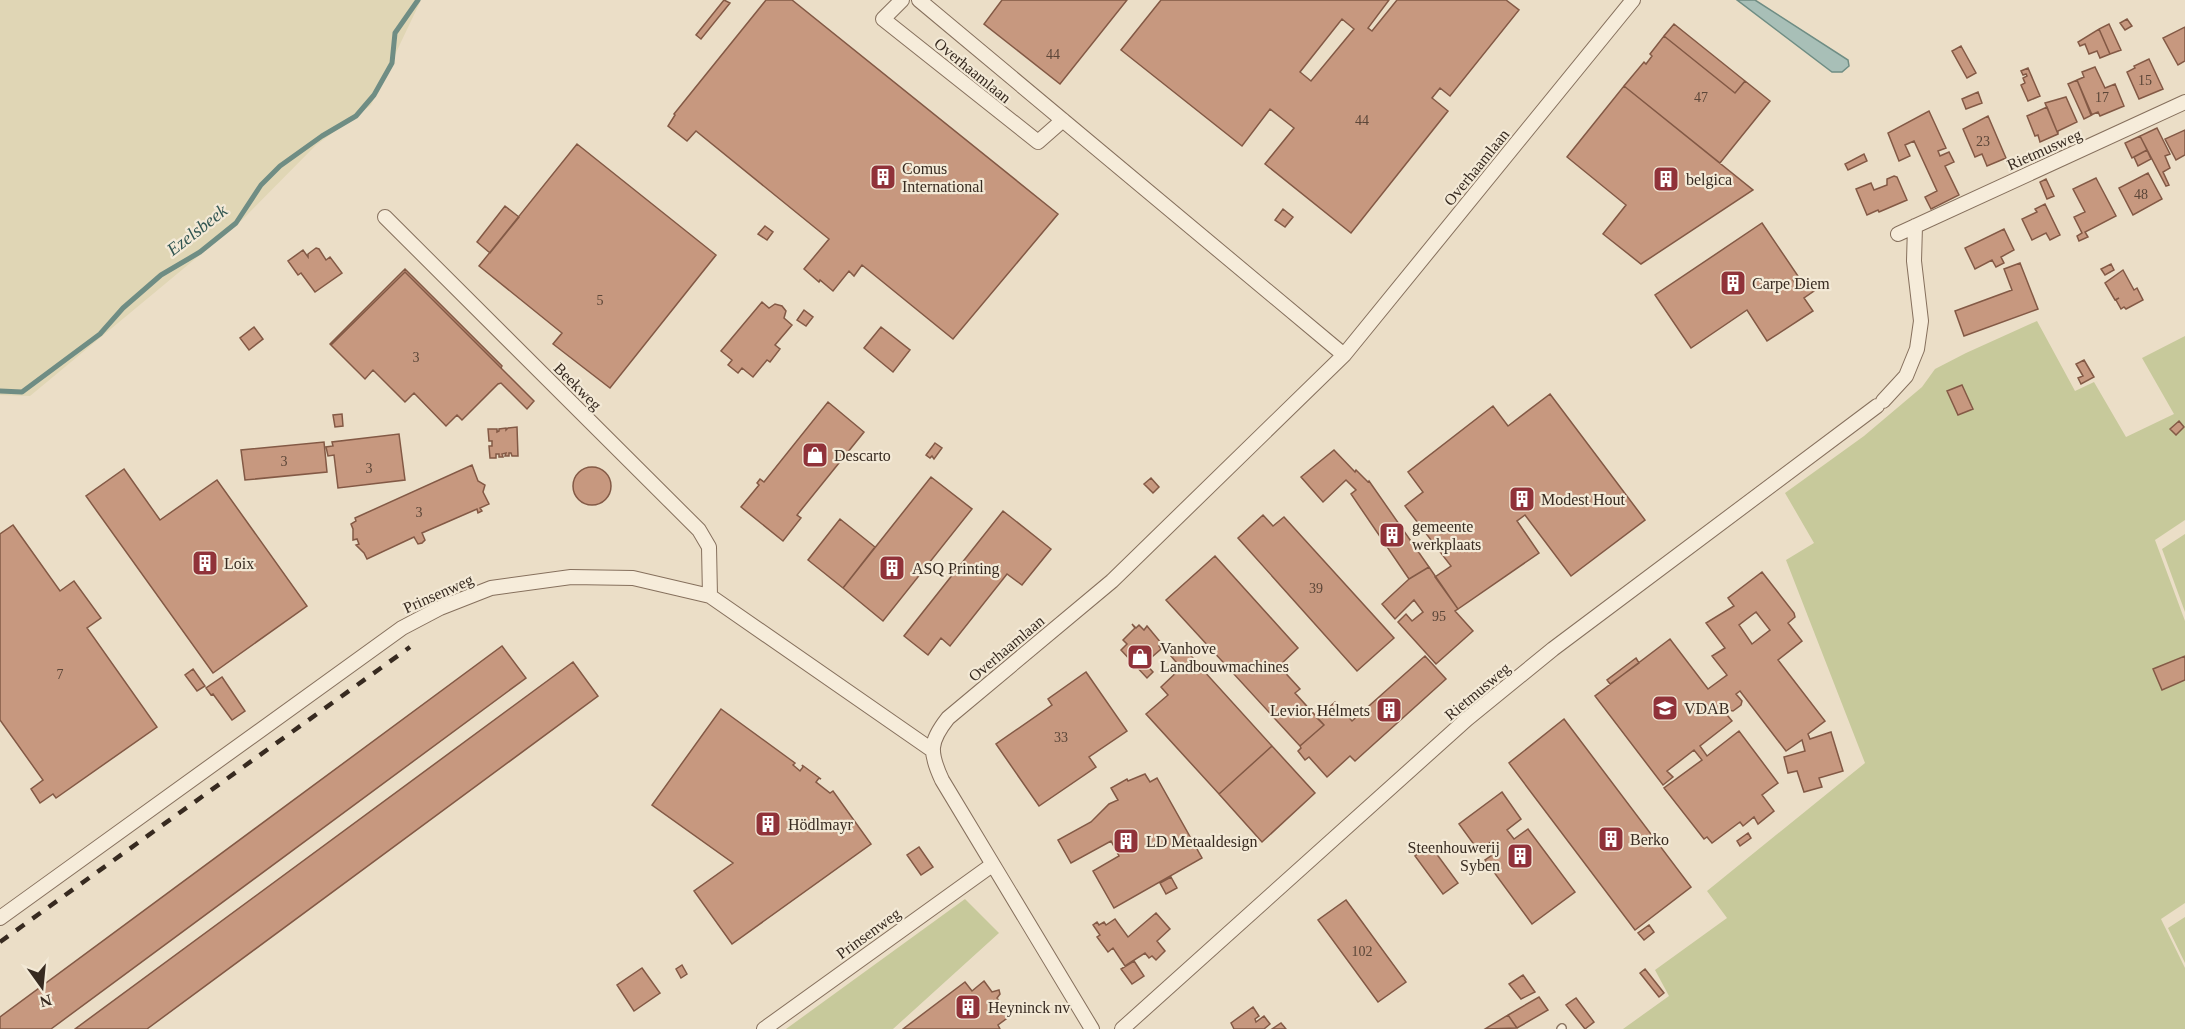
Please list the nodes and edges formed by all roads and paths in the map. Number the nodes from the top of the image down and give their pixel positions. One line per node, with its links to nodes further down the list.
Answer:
1 (902, 0): 5 (street, Overhaamlaan)
2 (919, 0): 5 (street, Overhaamlaan)
3 (1634, 0): 9 (street, Overhaamlaan)
4 (2185, 102): 7 (street, Rietmusweg)
5 (1063, 120): 9 (street, Overhaamlaan)
6 (385, 218): 10 (street, Beekweg)
7 (1916, 226): 8 (street, Rietmusweg); 16 (street, Rietmusweg)
8 (1898, 234)
9 (1344, 355): 11 (street, Overhaamlaan)
10 (710, 596): 11 (street, Prinsenweg); 13 (street, Prinsenweg)
11 (932, 750): 12 (street)
12 (992, 865): 14 (street, Prinsenweg); 15 (street)
13 (0, 918)
14 (764, 1029)
15 (1092, 1029)
16 (1122, 1029)

